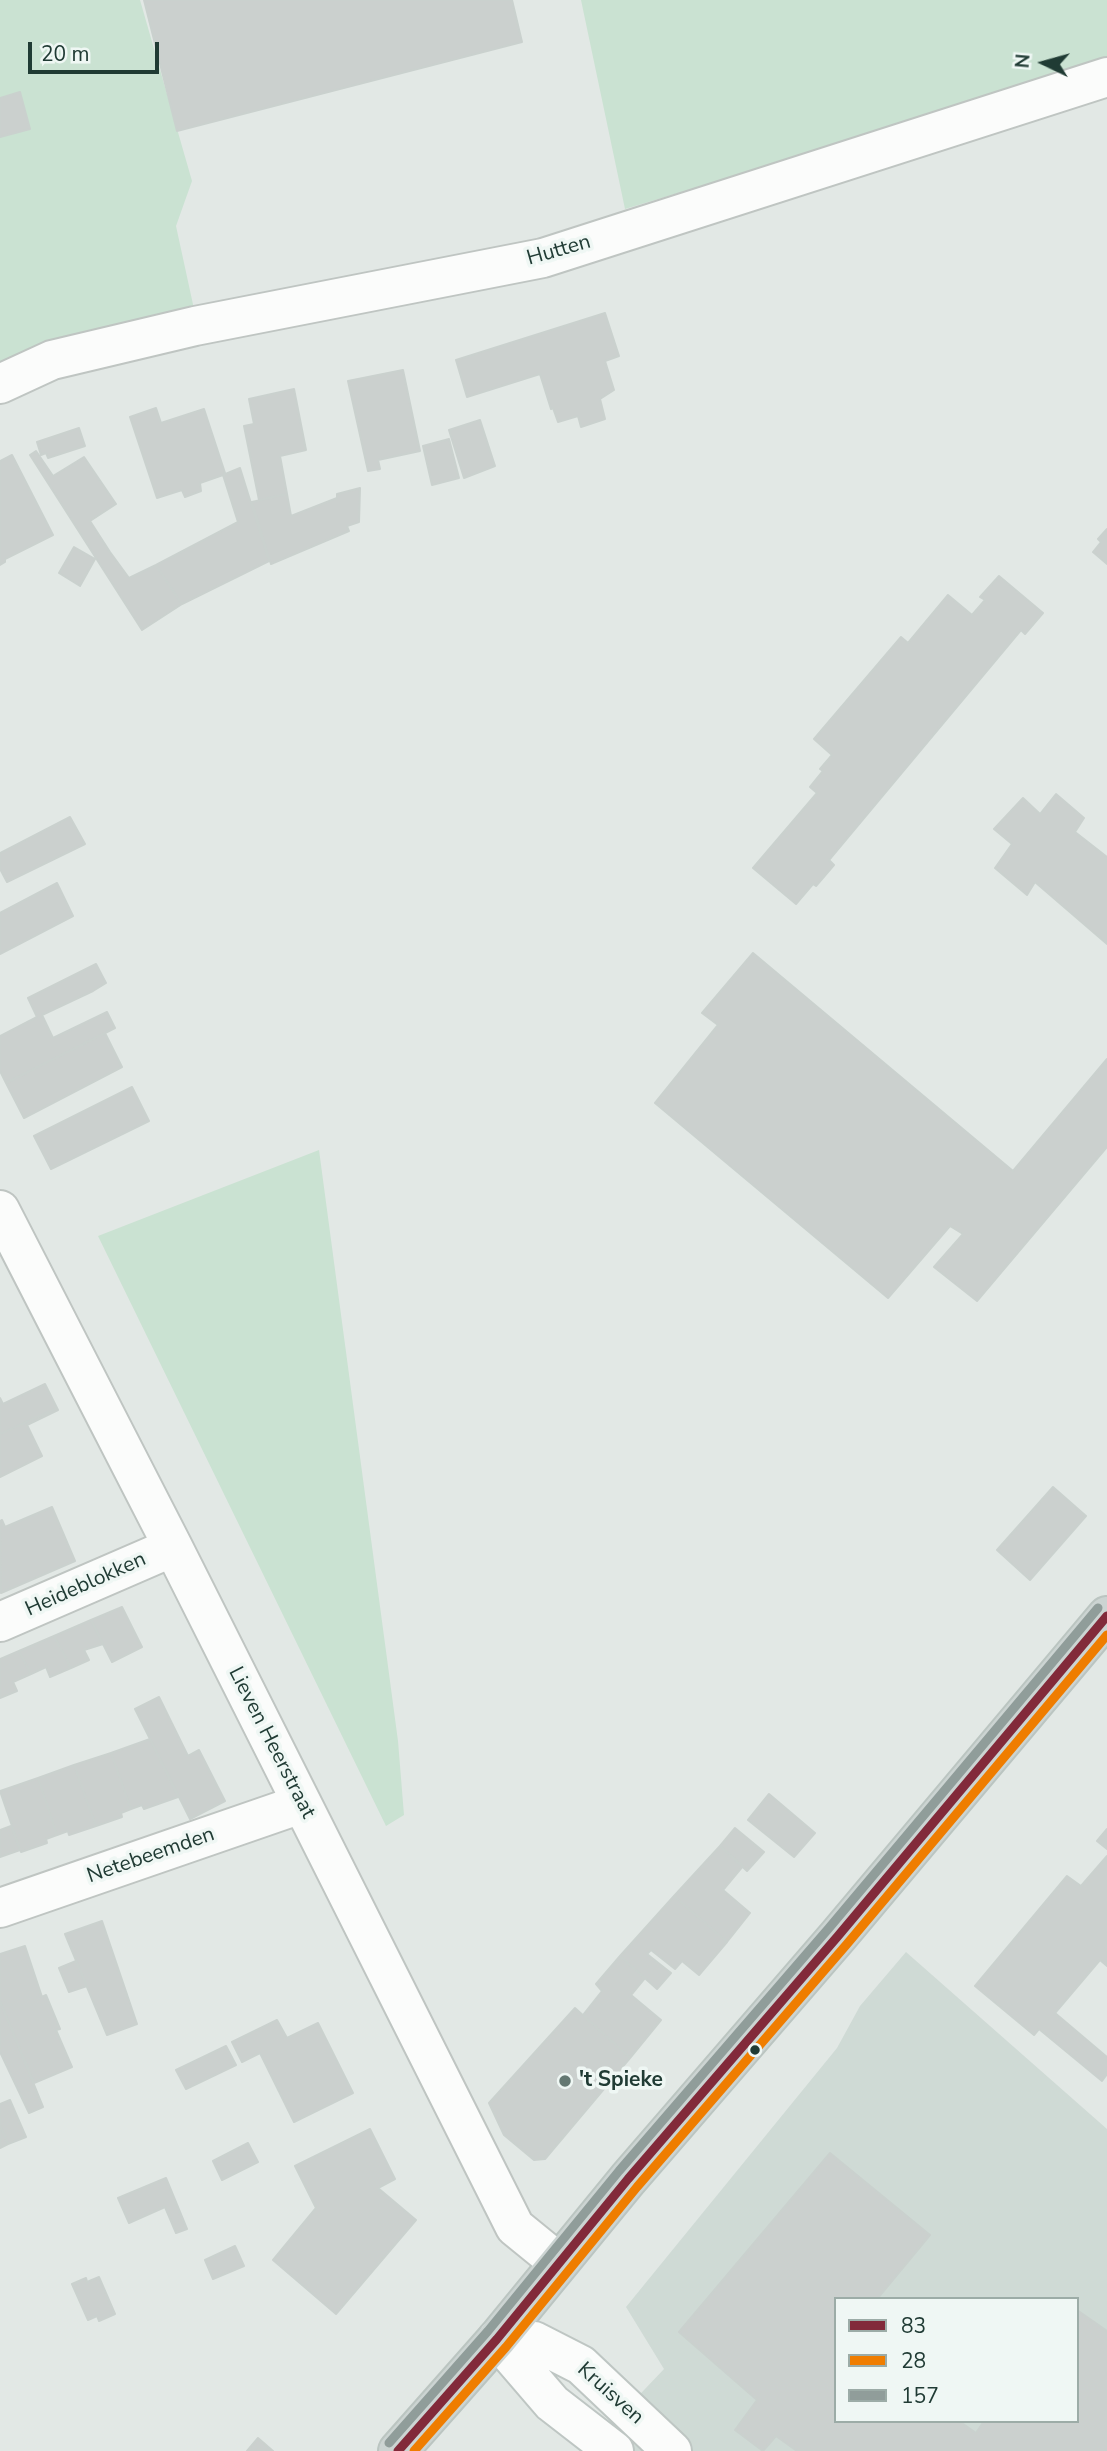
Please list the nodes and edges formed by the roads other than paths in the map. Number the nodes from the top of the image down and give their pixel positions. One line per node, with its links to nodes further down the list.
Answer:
1 (1107, 77): 2 (street, Hutten)
2 (0, 384)
3 (0, 1210): 4 (street, Lieven Heerstraat)
4 (173, 1547): 6 (street, Heideblokken); 7 (street, Lieven Heerstraat)
5 (1107, 1616): 9 (main road)
6 (0, 1622)
7 (302, 1804): 8 (street, Netebeemden); 9 (street, Lieven Heerstraat)
8 (0, 1908)
9 (558, 2262): 10 (main road)
10 (497, 2339): 11 (main road); 12 (street, Kruisven); 13 (street, Kruisven)
11 (398, 2451)
12 (614, 2451)
13 (672, 2451)

